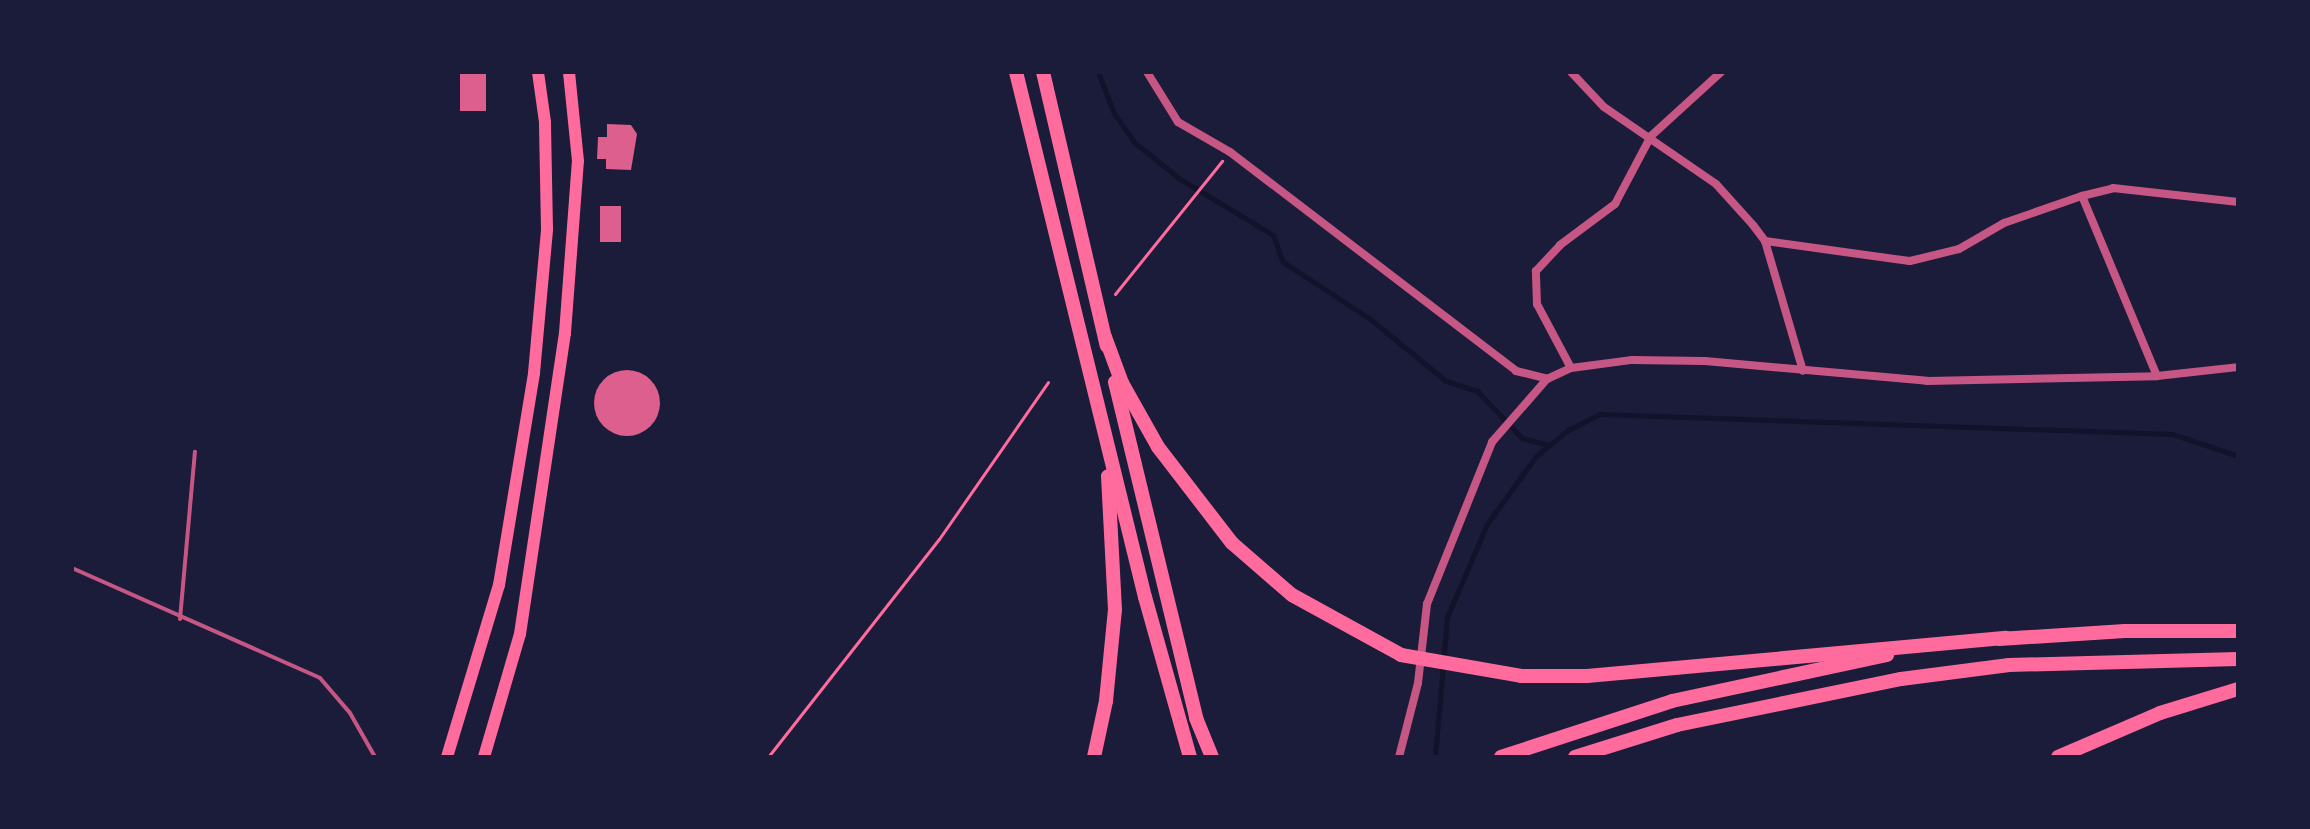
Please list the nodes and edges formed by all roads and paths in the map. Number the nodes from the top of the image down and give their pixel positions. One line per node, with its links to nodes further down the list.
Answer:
1 (538, 72): 30 (main road)
2 (569, 72): 31 (main road)
3 (1016, 72): 21 (highway)
4 (1043, 72): 14 (highway)
5 (1147, 72): 19 (street)
6 (1571, 72): 8 (street)
7 (1721, 72): 8 (street)
8 (1651, 136): 12 (street); 16 (street)
9 (1220, 164): 13 (path)
10 (2082, 196): 11 (street); 12 (street); 18 (street)
11 (2238, 202)
12 (1765, 241): 17 (street)
13 (1115, 294)
14 (1105, 337): 26 (highway); 35 (highway)
15 (2238, 367): 18 (street)
16 (1571, 368): 17 (street); 19 (street)
17 (1803, 371): 18 (street)
18 (2157, 376)
19 (1547, 379): 36 (street)
20 (1048, 382): 32 (path)
21 (1100, 416): 33 (highway); 34 (highway)
22 (195, 452): 24 (lane)
23 (72, 568): 24 (lane)
24 (180, 619): 29 (lane)
25 (2238, 631): 26 (highway)
26 (2006, 638): 37 (highway)
27 (2238, 659): 38 (highway)
28 (2238, 689): 39 (highway)
29 (375, 757)
30 (447, 757)
31 (484, 757)
32 (768, 757)
33 (1094, 757)
34 (1190, 757)
35 (1212, 757)
36 (1399, 757)
37 (1501, 757)
38 (1575, 757)
39 (2058, 757)

